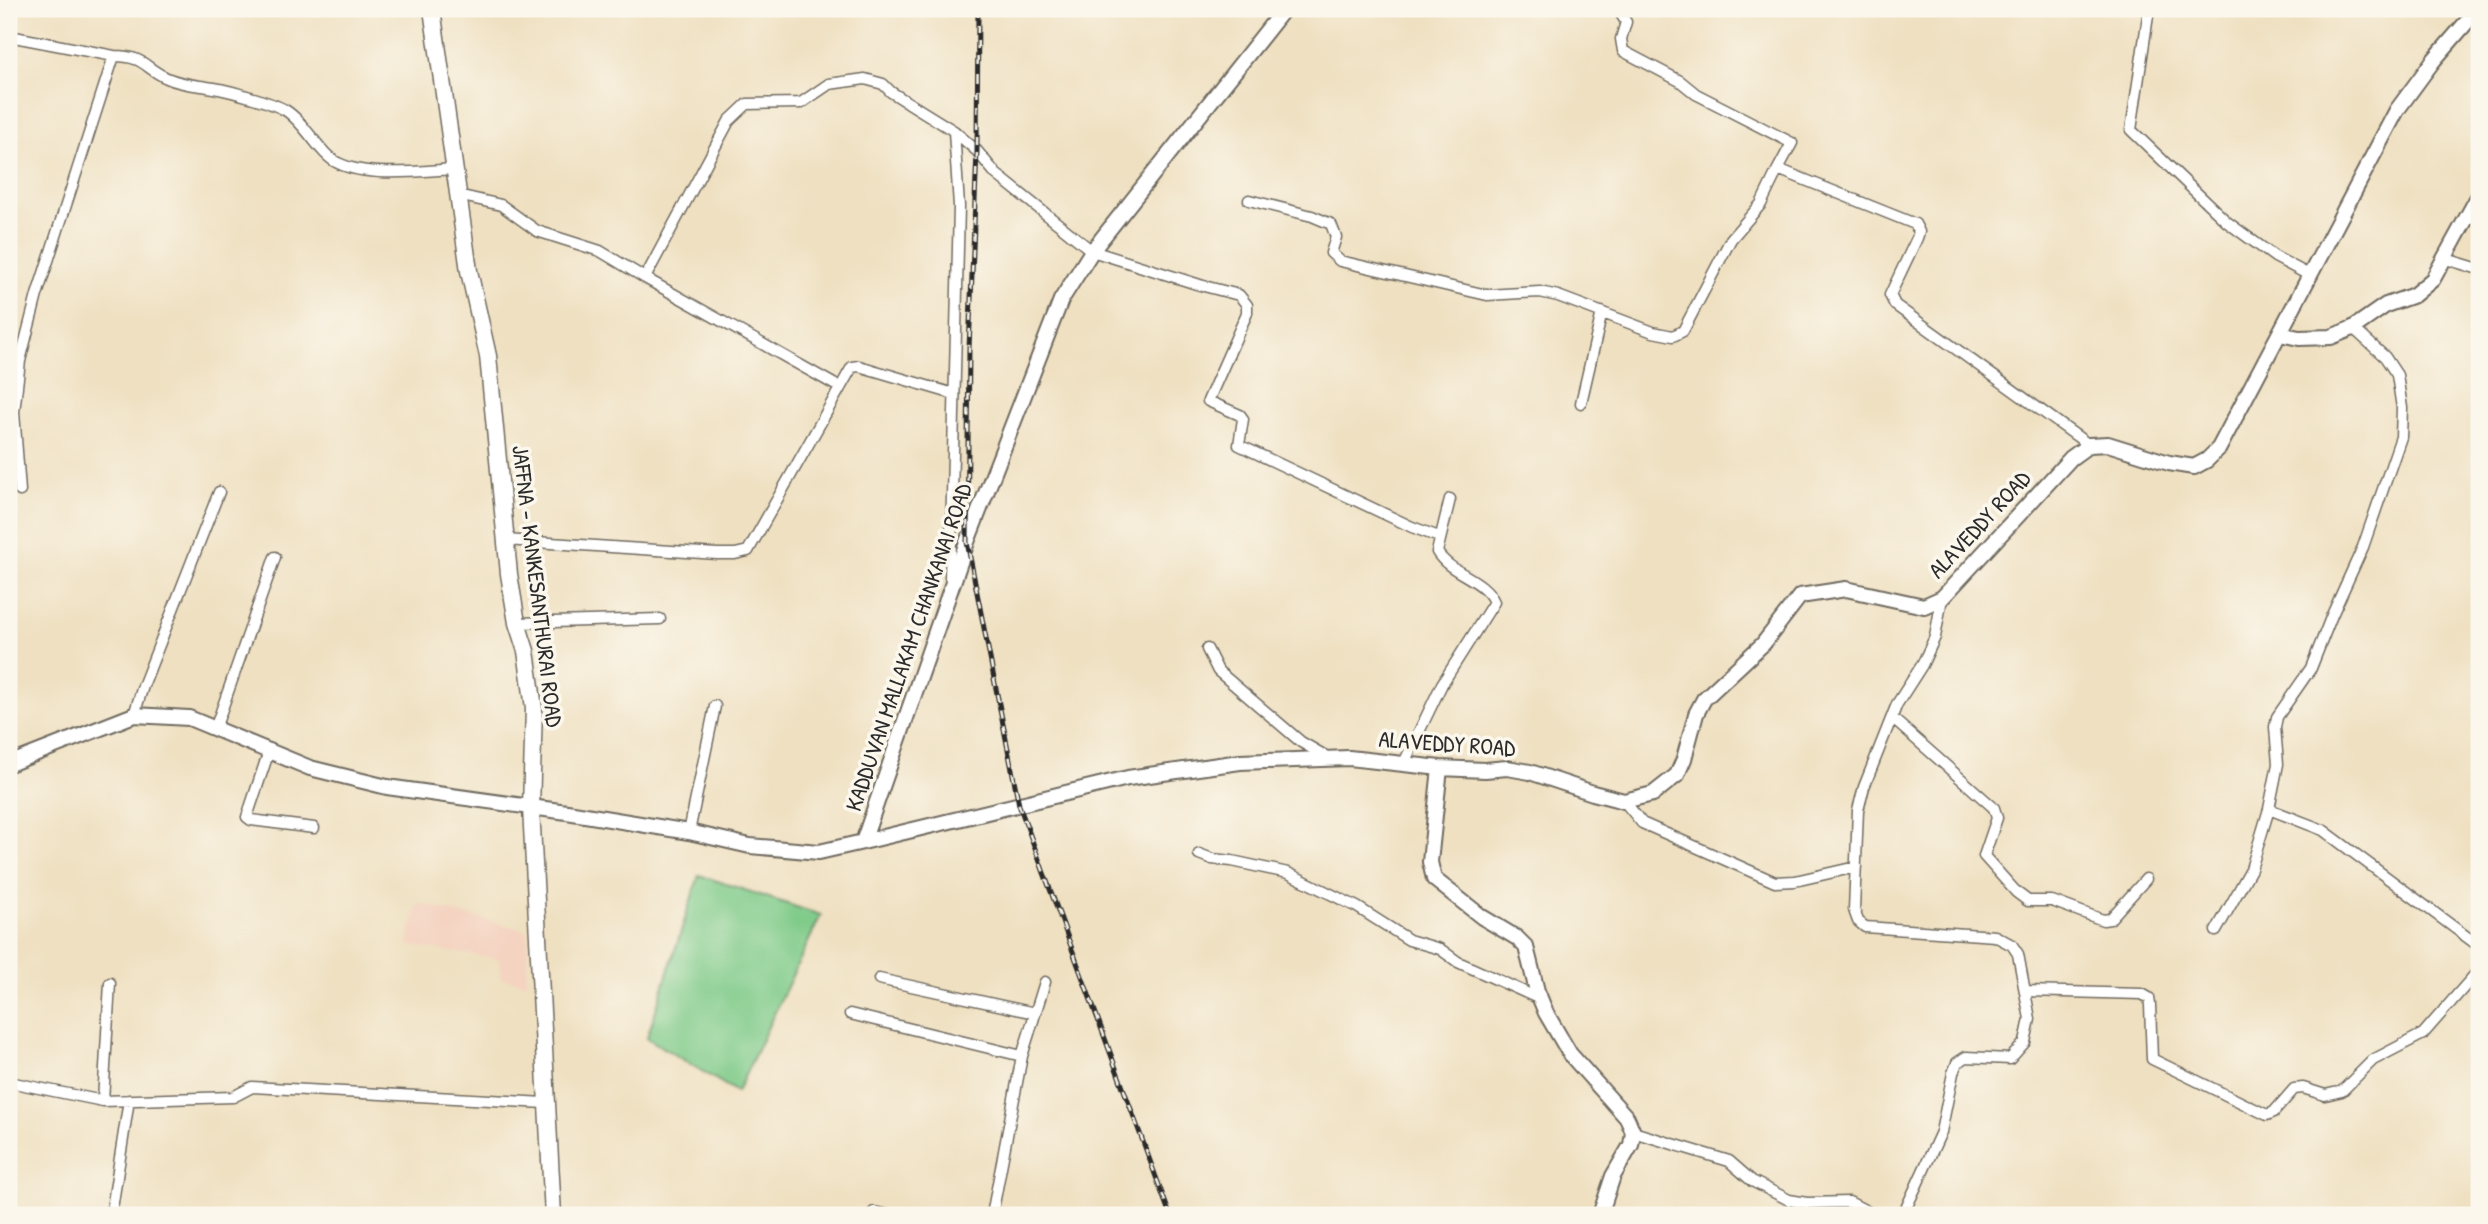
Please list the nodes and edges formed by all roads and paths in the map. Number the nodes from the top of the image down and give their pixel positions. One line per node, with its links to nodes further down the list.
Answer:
1 (432, 9): 9 (main road, JAFFNA - KANKESANTHURAI ROAD)
2 (1284, 9): 14 (street, KADDUVAN MALLAKAM CHANKANAI ROAD)
3 (1618, 9): 10 (street)
4 (2149, 9): 17 (street)
5 (2478, 9): 17 (street)
6 (9, 36): 7 (street)
7 (114, 56): 9 (street); 26 (street)
8 (954, 131): 14 (street); 18 (street); 23 (street)
9 (454, 169): 11 (main road, JAFFNA - KANKESANTHURAI ROAD)
10 (1778, 169): 19 (street); 25 (street)
11 (458, 195): 18 (street); 30 (main road, JAFFNA - KANKESANTHURAI ROAD)
12 (2479, 195): 15 (street)
13 (1249, 200): 19 (street)
14 (1092, 251): 29 (street); 32 (street, KADDUVAN MALLAKAM CHANKANAI ROAD)
15 (2446, 259): 16 (street); 20 (street)
16 (2479, 269)
17 (2311, 276): 21 (street)
18 (645, 278): 22 (street)
19 (1602, 312): 24 (street)
20 (2353, 328): 21 (street); 48 (street)
21 (2280, 334): 25 (street)
22 (839, 387): 23 (street); 30 (street)
23 (954, 394): 32 (street)
24 (1581, 403)
25 (2089, 445): 33 (street, ALAVEDDY ROAD)
26 (20, 491)
27 (219, 492): 38 (street)
28 (1450, 499): 29 (street)
29 (1439, 537): 44 (street)
30 (505, 540): 35 (main road, JAFFNA - KANKESANTHURAI ROAD)
31 (275, 557): 40 (street)
32 (949, 592): 51 (street, KADDUVAN MALLAKAM CHANKANAI ROAD)
33 (1942, 598): 39 (street); 46 (street, ALAVEDDY ROAD)
34 (660, 620): 35 (street)
35 (517, 623): 47 (main road, JAFFNA - KANKESANTHURAI ROAD)
36 (1208, 649): 42 (street)
37 (715, 706): 50 (street)
38 (134, 715): 40 (street, KADDUVAN MALLAKAM CHANKANAI ROAD); 43 (street, KADDUVAN MALLAKAM CHANKANAI ROAD)
39 (1892, 718): 53 (street); 54 (street)
40 (215, 729): 41 (street, KADDUVAN MALLAKAM CHANKANAI ROAD)
41 (270, 751): 47 (street, KADDUVAN MALLAKAM CHANKANAI ROAD); 49 (street)
42 (1328, 758): 44 (street, ALAVEDDY ROAD); 51 (street, ALAVEDDY ROAD)
43 (9, 764)
44 (1402, 765): 45 (street, ALAVEDDY ROAD)
45 (1440, 768): 46 (street, ALAVEDDY ROAD); 62 (street)
46 (1623, 801): 53 (street)
47 (530, 807): 50 (street, KADDUVAN MALLAKAM CHANKANAI ROAD); 69 (main road, JAFFNA - KANKESANTHURAI ROAD)
48 (2269, 809): 55 (street); 56 (street)
49 (314, 828)
50 (689, 832): 51 (street, KADDUVAN MALLAKAM CHANKANAI ROAD)
51 (863, 842)
52 (1199, 854): 62 (street)
53 (1856, 867): 61 (street)
54 (2146, 879)
55 (2216, 931)
56 (2479, 946)
57 (2479, 970): 61 (street)
58 (879, 979): 63 (street)
59 (1045, 982): 63 (street)
60 (110, 984): 68 (street)
61 (2025, 991): 78 (street)
62 (1540, 999): 70 (street)
63 (1035, 1013): 65 (street)
64 (850, 1014): 65 (street)
65 (1022, 1056): 75 (street)
66 (9, 1083): 68 (street)
67 (129, 1100): 68 (street); 69 (street); 72 (street)
68 (103, 1101)
69 (545, 1103): 73 (main road, JAFFNA - KANKESANTHURAI ROAD)
70 (1633, 1132): 76 (street); 77 (street)
71 (874, 1212): 74 (street)
72 (111, 1215)
73 (553, 1215)
74 (888, 1215)
75 (992, 1215)
76 (1601, 1215)
77 (1874, 1215)
78 (1903, 1215)

